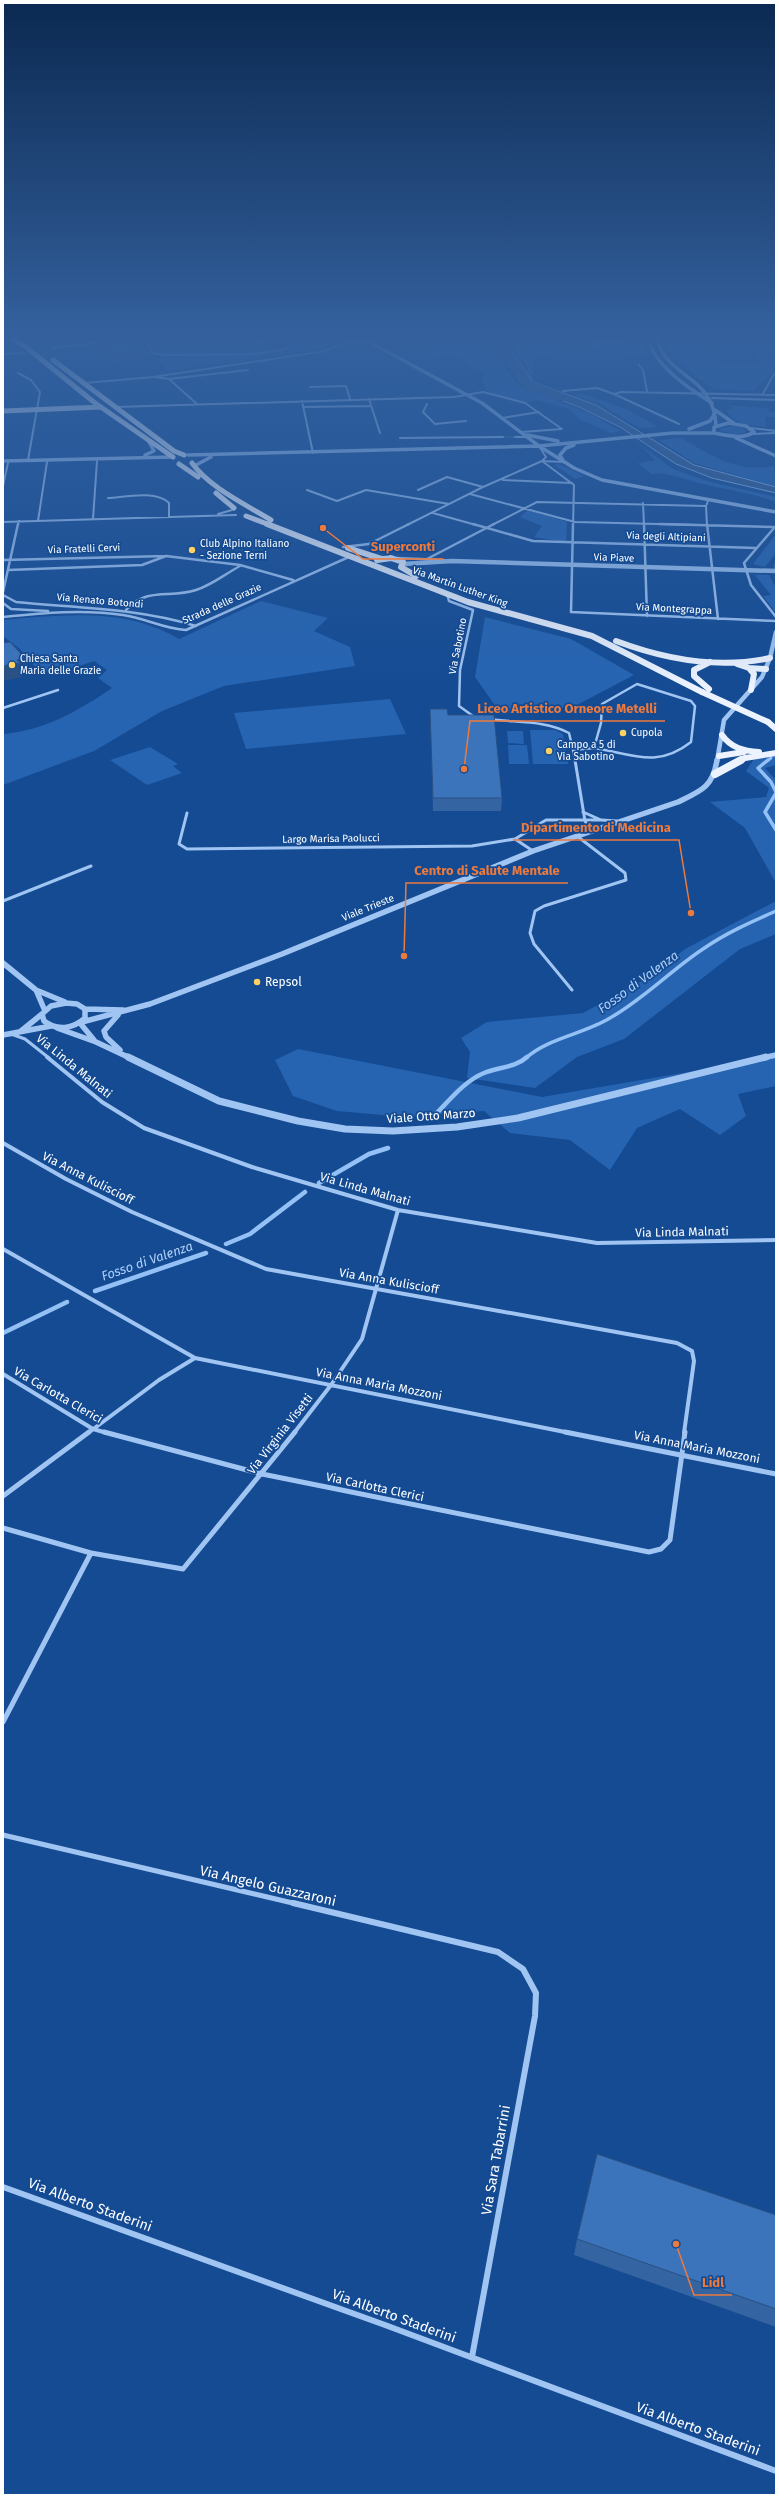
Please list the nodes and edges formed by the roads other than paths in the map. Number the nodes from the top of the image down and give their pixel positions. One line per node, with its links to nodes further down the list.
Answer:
1 (29, 454): 14 (street)
2 (147, 454): 11 (street)
3 (164, 454): 13 (main road)
4 (182, 454): 9 (main road)
5 (287, 454): 10 (street)
6 (544, 454): 16 (street)
7 (551, 454): 20 (street)
8 (561, 454): 20 (street)
9 (186, 455): 10 (street); 13 (main road); 19 (main road)
10 (224, 455): 12 (street)
11 (143, 456): 13 (street); 14 (street)
12 (211, 457): 19 (street); 23 (street)
13 (171, 459): 15 (street); 22 (main road)
14 (28, 460): 17 (street)
15 (97, 461): 18 (street); 46 (street)
16 (542, 461): 20 (street); 24 (street); 25 (street)
17 (3, 462): 21 (street)
18 (47, 462): 21 (street); 48 (street)
19 (194, 462): 22 (main road); 23 (main road)
20 (564, 462): 32 (street)
21 (8, 464): 26 (street)
22 (179, 464): 39 (main road)
23 (197, 470): 37 (main road)
24 (501, 480): 25 (street); 27 (street)
25 (573, 483): 33 (street)
26 (3, 486)
27 (483, 488): 29 (street); 30 (street)
28 (307, 490): 35 (street)
29 (418, 490)
30 (470, 494): 35 (street); 38 (street)
31 (108, 498): 45 (street)
32 (708, 501): 36 (street); 41 (street)
33 (575, 502): 34 (street); 38 (street); 50 (street)
34 (642, 503): 36 (street); 51 (street)
35 (449, 504): 42 (street)
36 (706, 506): 52 (street)
37 (251, 507): 39 (main road); 40 (main road)
38 (522, 509): 50 (street); 53 (street)
39 (234, 511): 43 (street); 43 (street); 44 (main road)
40 (257, 511): 44 (main road); 57 (main road)
41 (776, 512)
42 (433, 513): 53 (street, Via degli Altipiani); 57 (street)
43 (208, 516): 45 (street)
44 (246, 516): 61 (main road)
45 (169, 517): 46 (street)
46 (93, 519): 48 (street)
47 (19, 521): 48 (street); 49 (street); 63 (street)
48 (38, 521)
49 (3, 522)
50 (575, 522): 51 (street); 55 (street)
51 (644, 523): 52 (street); 56 (street)
52 (707, 525): 54 (street); 58 (street)
53 (486, 527): 55 (street, Via degli Altipiani); 65 (street)
54 (775, 527): 59 (street)
55 (574, 542): 56 (street, Via degli Altipiani); 71 (street)
56 (645, 545): 58 (street, Via degli Altipiani); 73 (street)
57 (343, 547): 64 (main road)
58 (708, 547): 59 (street, Via degli Altipiani); 75 (street)
59 (756, 548): 76 (street)
60 (166, 556): 63 (street, Via Fratelli Cervi); 69 (street, Via Fratelli Cervi); 74 (street, Via Fratelli Cervi)
61 (351, 556): 72 (main road); 78 (street, Strada delle Grazie)
62 (395, 558): 64 (main road, Via Piave); 65 (street, Via Piave); 70 (main road)
63 (11, 559): 66 (street, Via Fratelli Cervi); 74 (street)
64 (382, 559): 72 (main road)
65 (427, 559): 67 (street, Via Piave)
66 (3, 560)
67 (452, 560): 70 (street, Via Piave); 71 (street, Via Piave)
68 (776, 564): 77 (street)
69 (240, 565): 78 (street, Via Fratelli Cervi); 85 (street)
70 (402, 565): 72 (main road, Via Martin Luther King); 93 (main road, Via Martin Luther King)
71 (574, 565): 73 (street, Via Piave); 87 (street, Via Montegrappa)
72 (378, 567): 80 (main road, Via Martin Luther King)
73 (646, 568): 75 (street, Via Piave); 87 (street)
74 (8, 570): 79 (street)
75 (711, 570): 76 (street, Via Piave); 90 (street)
76 (744, 571): 77 (street, Via Piave); 89 (street)
77 (776, 572)
78 (293, 580): 91 (street, Strada delle Grazie)
79 (3, 592)
80 (447, 594): 102 (street, Via Sabotino); 104 (main road, Via Martin Luther King, bridge)
81 (3, 595): 85 (street, Via Renato Botondi)
82 (3, 603): 84 (street)
83 (3, 607): 84 (street, Strada delle Grazie)
84 (11, 609): 86 (street, Strada delle Grazie)
85 (126, 610): 91 (street, Via Renato Botondi)
86 (71, 612): 88 (street, Strada delle Grazie); 91 (street, Strada delle Grazie)
87 (647, 616): 90 (street, Via Montegrappa)
88 (3, 617)
89 (776, 619): 90 (street, Via Montegrappa)
90 (718, 620)
91 (196, 626)
92 (776, 632): 94 (street)
93 (614, 640): 95 (main road); 98 (main road, Via Martin Luther King)
94 (770, 658): 96 (main road); 97 (street)
95 (716, 662): 96 (main road); 98 (main road)
96 (747, 665): 97 (main road); 100 (main road)
97 (766, 669): 100 (street)
98 (709, 689): 104 (main road, Via Martin Luther King)
99 (58, 690): 101 (street)
100 (751, 690): 105 (street)
101 (3, 708)
102 (476, 716)
103 (483, 718): 108 (street)
104 (774, 723)
105 (722, 735): 110 (main road); 111 (street)
106 (594, 748): 106 (street); 108 (street)
107 (776, 748): 110 (main road)
108 (573, 750): 113 (street)
109 (776, 753): 110 (main road)
110 (746, 755): 111 (main road); 112 (main road)
111 (719, 756): 112 (street)
112 (715, 774): 117 (street, Viale Trieste)
113 (583, 812): 115 (street); 116 (street)
114 (187, 813): 120 (street, Largo Marisa Paolucci)
115 (601, 820): 116 (street, Largo Marisa Paolucci); 117 (street)
116 (585, 821): 118 (street); 120 (street, Largo Marisa Paolucci)
117 (620, 821): 118 (street, Viale Trieste)
118 (591, 831): 119 (street, Viale Trieste)
119 (576, 835): 121 (street, Viale Trieste); 126 (street)
120 (515, 839): 121 (street)
121 (533, 851): 129 (street, Viale Trieste)
122 (91, 866): 123 (street)
123 (3, 901)
124 (3, 963): 125 (street)
125 (36, 990): 127 (street, Viale Trieste); 130 (street)
126 (572, 990)
127 (66, 1003): 128 (street, Viale Trieste); 130 (street)
128 (85, 1009): 129 (street, Viale Trieste); 132 (street)
129 (135, 1009): 131 (street, Viale Trieste)
130 (44, 1012): 133 (street); 134 (street)
131 (119, 1014): 132 (street, Viale Trieste); 139 (street)
132 (81, 1022): 133 (street, Viale Trieste); 137 (street, Viale Otto Marzo)
133 (54, 1027): 134 (street); 137 (street, Viale Otto Marzo)
134 (19, 1032): 135 (street)
135 (11, 1034): 136 (street); 141 (street, Via Linda Malnati)
136 (3, 1035)
137 (96, 1042): 139 (street, Viale Otto Marzo)
138 (776, 1055): 139 (street, Viale Otto Marzo)
139 (126, 1056)
140 (3, 1143): 144 (street, Via Anna Kuliscioff)
141 (398, 1210): 142 (street, Via Linda Malnati); 144 (street, Via Virginia Visetti)
142 (776, 1240)
143 (3, 1249): 145 (street, Via Anna Maria Mozzoni)
144 (376, 1289): 147 (street, Via Virginia Visetti); 149 (street, Via Anna Kuliscioff)
145 (195, 1358): 147 (street, Via Anna Maria Mozzoni); 148 (street)
146 (3, 1374): 148 (street, Via Carlotta Clerici)
147 (331, 1385): 149 (street, Via Anna Maria Mozzoni); 150 (street, Via Virginia Visetti)
148 (93, 1429): 150 (street, Via Carlotta Clerici); 152 (street)
149 (680, 1454): 150 (street, Via Carlotta Clerici); 151 (street, Via Anna Maria Mozzoni)
150 (262, 1474): 154 (street, Via Virginia Visetti)
151 (776, 1474)
152 (3, 1496)
153 (3, 1528): 154 (street, Via Virginia Visetti)
154 (91, 1553): 155 (street)
155 (3, 1722)
156 (3, 1835): 157 (street, Via Angelo Guazzaroni)
157 (523, 1970): 159 (street, Via Sara Tabarrini)
158 (3, 2187): 159 (street, Via Alberto Staderini)
159 (472, 2357): 160 (street, Via Alberto Staderini)
160 (776, 2471)

